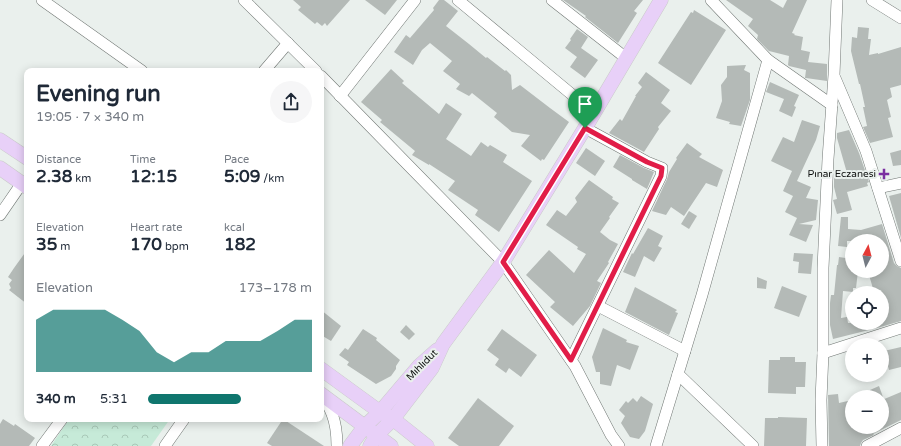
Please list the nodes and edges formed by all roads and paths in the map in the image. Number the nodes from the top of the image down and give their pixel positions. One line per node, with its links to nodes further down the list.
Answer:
1 (42, 0): 14 (street)
2 (416, 0): 19 (street)
3 (458, 0): 21 (street)
4 (552, 0): 12 (street)
5 (661, 0): 12 (main road)
6 (711, 0): 13 (street)
7 (837, 0): 17 (street)
8 (872, 0): 10 (street)
9 (250, 2): 11 (street)
10 (901, 18)
11 (288, 43): 15 (street); 16 (street)
12 (626, 58): 21 (main road)
13 (768, 60): 20 (street); 35 (street)
14 (138, 68)
15 (267, 68)
16 (313, 68)
17 (834, 75): 20 (street); 28 (street)
18 (324, 79): 19 (street)
19 (340, 96): 31 (street)
20 (832, 105): 36 (street)
21 (594, 112): 22 (main road)
22 (585, 128): 31 (main road); 32 (street)
23 (0, 140): 24 (main road)
24 (24, 156)
25 (0, 168): 27 (main road)
26 (901, 183): 28 (street)
27 (24, 185): 29 (street)
28 (878, 188): 30 (street)
29 (0, 215)
30 (901, 261)
31 (503, 262): 34 (main road); 37 (street)
32 (598, 306): 35 (street); 37 (street)
33 (901, 328): 36 (street)
34 (443, 344): 42 (main road, Mıhlıdut); 43 (main road, Mıhlıdut)
35 (685, 351): 39 (street)
36 (823, 353): 58 (street)
37 (571, 360): 55 (street)
38 (324, 370): 42 (main road)
39 (678, 374): 56 (street); 57 (street)
40 (324, 396): 46 (main road)
41 (324, 399): 51 (street)
42 (380, 412): 43 (main road); 46 (main road, Mıhlıdut)
43 (393, 419): 48 (main road, Mıhlıdut); 54 (main road)
44 (60, 422): 49 (street)
45 (182, 422): 50 (street)
46 (365, 426): 48 (main road); 52 (main road, Mıhlıdut)
47 (901, 428): 59 (street)
48 (373, 441): 53 (main road)
49 (42, 446)
50 (165, 446)
51 (337, 446)
52 (350, 446)
53 (391, 446)
54 (427, 446)
55 (619, 446)
56 (656, 446)
57 (753, 446)
58 (822, 446)
59 (867, 446)

